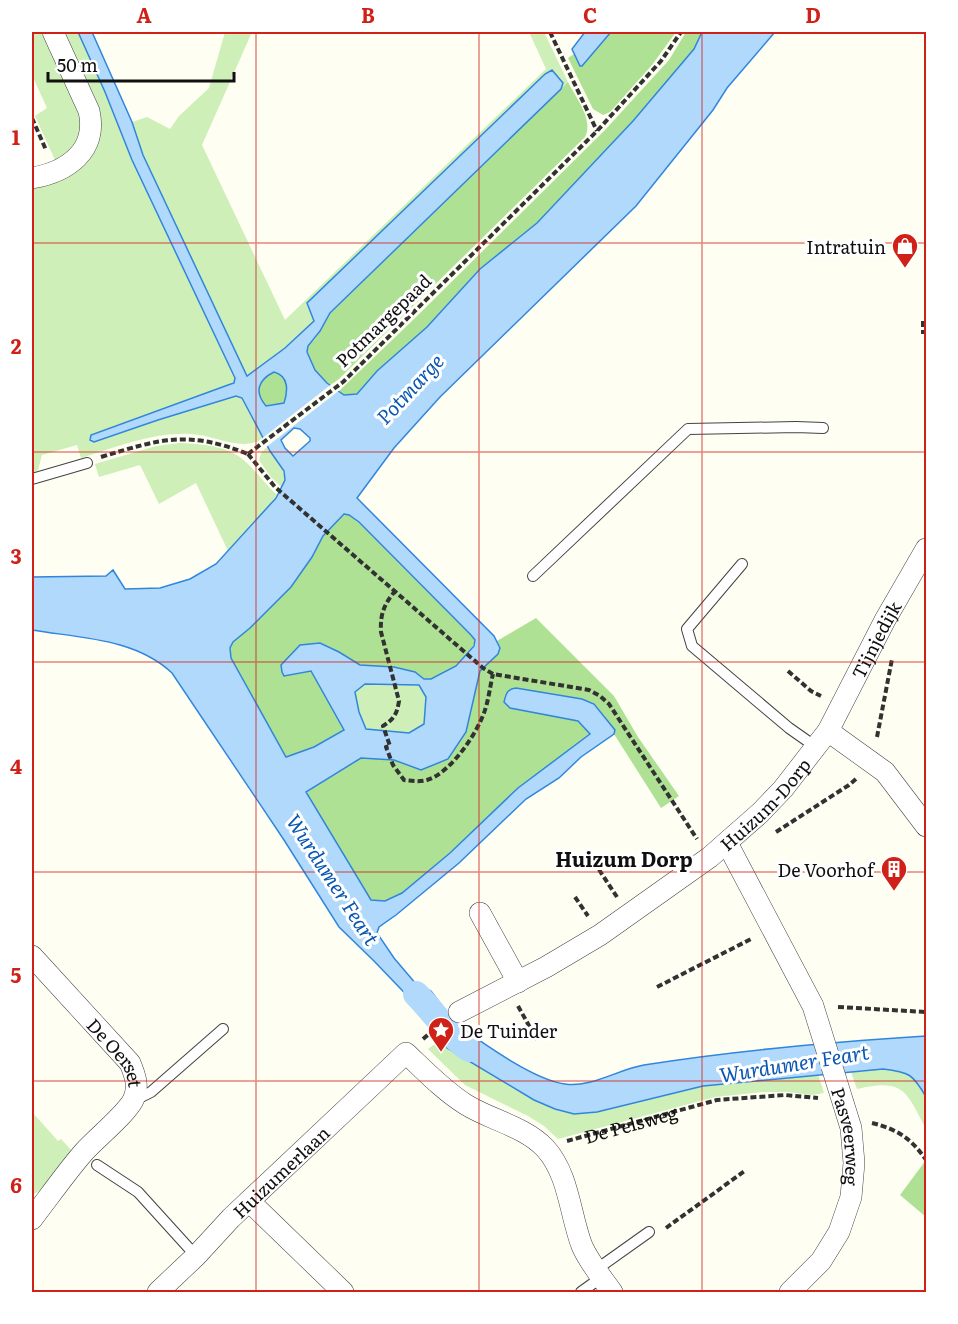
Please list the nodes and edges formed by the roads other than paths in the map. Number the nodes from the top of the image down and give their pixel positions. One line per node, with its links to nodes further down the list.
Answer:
1 (53, 32): 2 (street)
2 (32, 178)
3 (823, 428): 8 (lane)
4 (87, 463): 5 (lane)
5 (32, 479)
6 (927, 549): 9 (street, Tijnjedijk)
7 (742, 564): 9 (lane)
8 (533, 576)
9 (822, 739): 10 (street); 11 (street, Huizum-Dorp)
10 (927, 826)
11 (727, 843): 14 (street, Huizum-Dorp); 27 (street, Pasveerweg)
12 (480, 913): 14 (street)
13 (32, 956): 17 (street, De Oerset)
14 (515, 989): 15 (street, Huizum-Dorp)
15 (459, 1012)
16 (223, 1029): 17 (lane)
17 (133, 1101): 18 (street, De Oerset)
18 (90, 1159): 20 (street, De Oerset); 22 (lane)
19 (249, 1201): 22 (street, Huizumerlaan); 23 (street, Huizumerlaan); 25 (street)
20 (33, 1214)
21 (649, 1232): 23 (lane)
22 (196, 1256): 24 (street, Huizumerlaan)
23 (604, 1280): 26 (lane)
24 (158, 1293)
25 (343, 1293)
26 (581, 1293)
27 (790, 1293)

